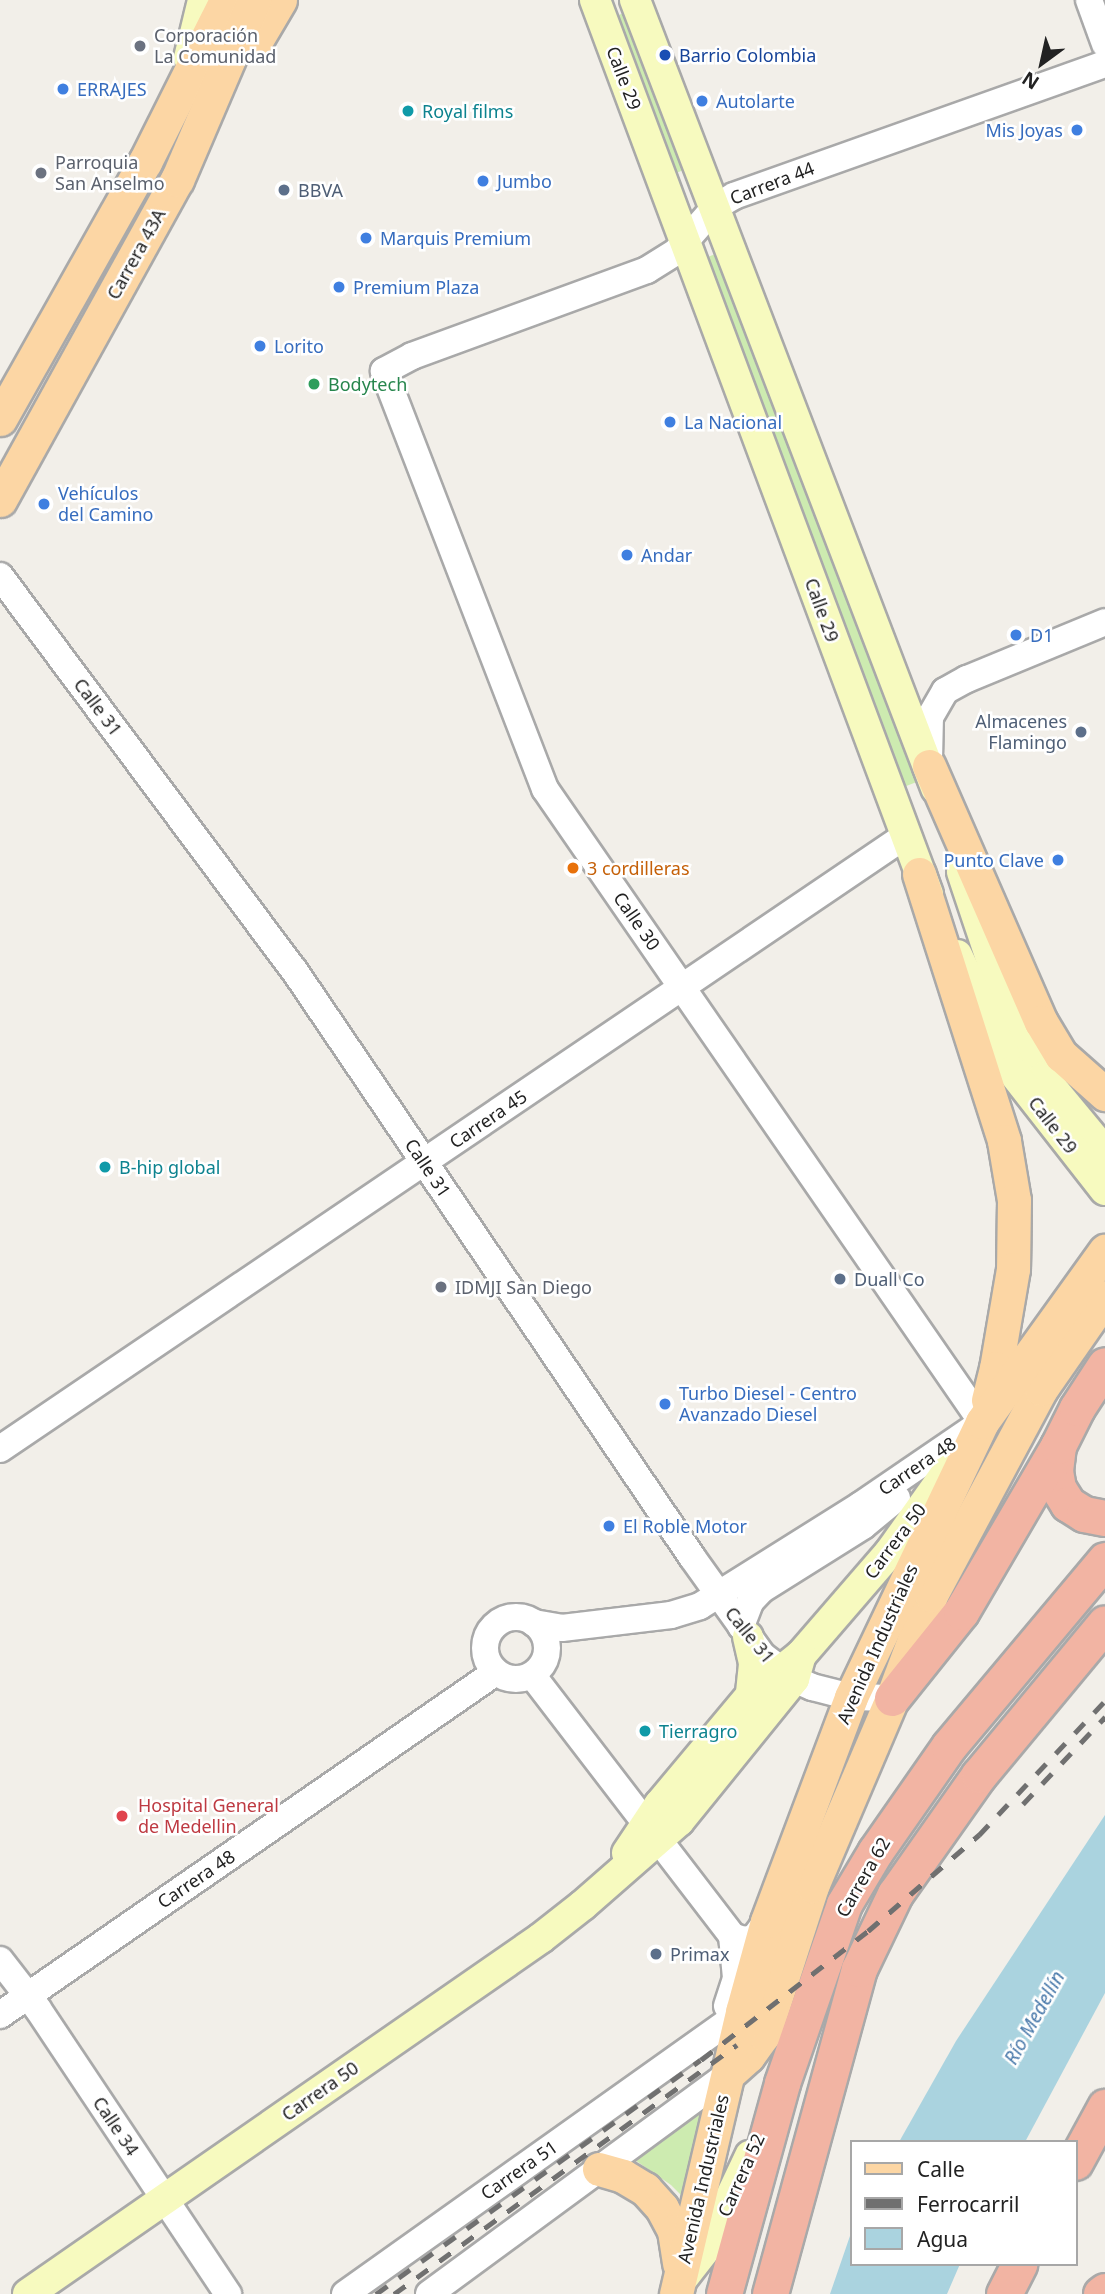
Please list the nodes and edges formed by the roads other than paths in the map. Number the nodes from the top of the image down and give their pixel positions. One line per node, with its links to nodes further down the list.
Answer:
1 (203, 0): 11 (main road)
2 (213, 0): 11 (main road)
3 (226, 0): 11 (main road, Carrera 43A)
4 (254, 0): 12 (main road, Carrera 43A)
5 (279, 0): 12 (main road)
6 (595, 0): 14 (main road, Calle 29)
7 (635, 0): 13 (main road, Calle 29)
8 (1089, 0): 9 (street)
9 (1105, 44)
10 (1105, 64): 13 (street, Carrera 44)
11 (183, 83): 16 (main road, Carrera 43A)
12 (177, 180): 17 (main road, Carrera 43A)
13 (715, 207): 14 (street, Carrera 44); 20 (main road, Calle 29)
14 (686, 243): 15 (street, Carrera 44); 21 (main road, Calle 29)
15 (384, 371): 23 (street, Calle 30)
16 (0, 419)
17 (0, 500)
18 (0, 576): 27 (street, Calle 31)
19 (1105, 622): 20 (street)
20 (929, 766): 24 (main road, Calle 29); 25 (main road)
21 (905, 836): 22 (main road, Calle 29); 23 (street, Carrera 45)
22 (919, 874): 24 (main road, Calle 29); 32 (main road)
23 (682, 987): 27 (street, Carrera 45); 32 (street, Calle 30)
24 (992, 1002): 26 (main road, Calle 29); 28 (main road, Calle 29)
25 (1105, 1094)
26 (1105, 1152)
27 (424, 1162): 34 (street, Carrera 45); 36 (street, Calle 31)
28 (1105, 1190)
29 (1105, 1251): 32 (main road, Avenida Industriales)
30 (1105, 1297): 49 (main road, Avenida Industriales)
31 (1105, 1365): 33 (highway)
32 (982, 1422): 38 (street, Carrera 48); 43 (street, Carrera 48); 45 (main road, Carrera 50); 48 (main road, Avenida Industriales)
33 (1058, 1446): 35 (highway); 49 (highway)
34 (0, 1449)
35 (1105, 1518)
36 (692, 1557): 38 (street, Calle 31); 39 (street)
37 (1105, 1560): 60 (highway, Carrera 62)
38 (719, 1595): 39 (street, Carrera 48); 43 (street, Calle 31)
39 (671, 1615): 42 (street, Carrera 48)
40 (534, 1623): 42 (street, Carrera 48); 44 (street); 46 (street)
41 (1105, 1623): 72 (highway, Carrera 62)
42 (562, 1628): 44 (street)
43 (745, 1632): 45 (street, Calle 31); 47 (main road)
44 (539, 1664): 46 (street); 50 (street)
45 (791, 1668): 47 (main road, Carrera 50); 48 (street, Calle 31); 50 (main road, Carrera 50)
46 (496, 1672): 55 (street, Carrera 48)
47 (751, 1695): 50 (main road, Carrera 50)
48 (850, 1697): 49 (street, Calle 31); 51 (main road, Avenida Industriales)
49 (892, 1698): 54 (main road, Avenida Industriales)
50 (652, 1832): 52 (street); 64 (main road, Carrera 50)
51 (767, 1921): 52 (street); 56 (main road, Avenida Industriales)
52 (732, 1936): 58 (street, Carrera 51)
53 (0, 1960): 55 (street, Calle 34)
54 (779, 1985): 56 (street, Carrera 51); 59 (main road, Avenida Industriales)
55 (27, 1995): 57 (street, Carrera 48); 64 (street, Calle 34)
56 (742, 2012): 58 (street, Carrera 51); 59 (main road, Avenida Industriales)
57 (0, 2015)
58 (693, 2046): 69 (street, Carrera 51)
59 (728, 2074): 63 (street); 66 (main road, Avenida Industriales)
60 (782, 2083): 66 (main road, Carrera 52); 71 (highway, Carrera 62)
61 (1105, 2107): 62 (highway)
62 (1077, 2158)
63 (599, 2169): 66 (main road); 70 (street)
64 (164, 2200): 67 (main road, Carrera 50); 68 (street, Calle 34)
65 (1018, 2266): 73 (highway)
66 (673, 2291)
67 (28, 2294)
68 (228, 2294)
69 (345, 2294)
70 (429, 2294)
71 (724, 2294)
72 (770, 2294)
73 (1004, 2294)

